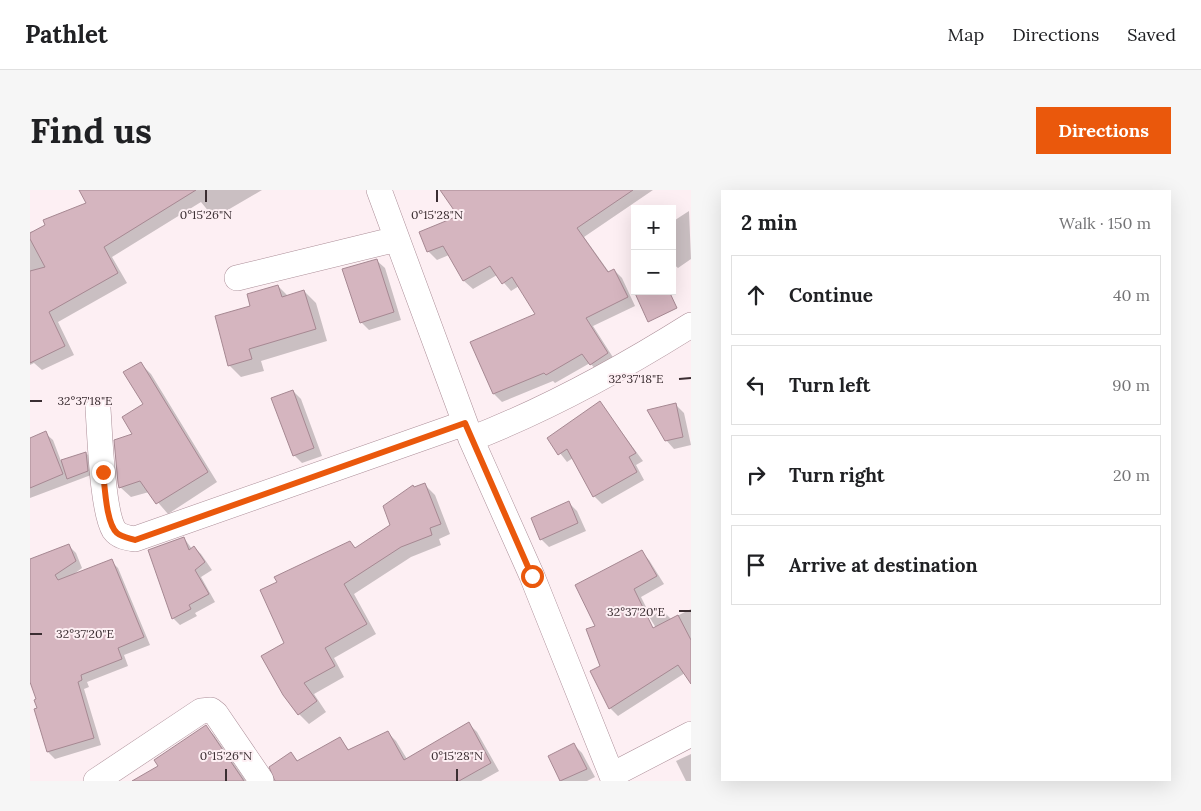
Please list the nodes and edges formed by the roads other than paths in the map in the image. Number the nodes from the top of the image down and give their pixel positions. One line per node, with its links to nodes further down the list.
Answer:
1 (379, 190): 2 (street)
2 (396, 239): 3 (street); 6 (street)
3 (237, 278)
4 (691, 325): 6 (street)
5 (98, 409): 6 (street)
6 (468, 431): 8 (street)
7 (691, 734): 8 (street)
8 (613, 778)
9 (261, 780): 10 (street)
10 (96, 781)

